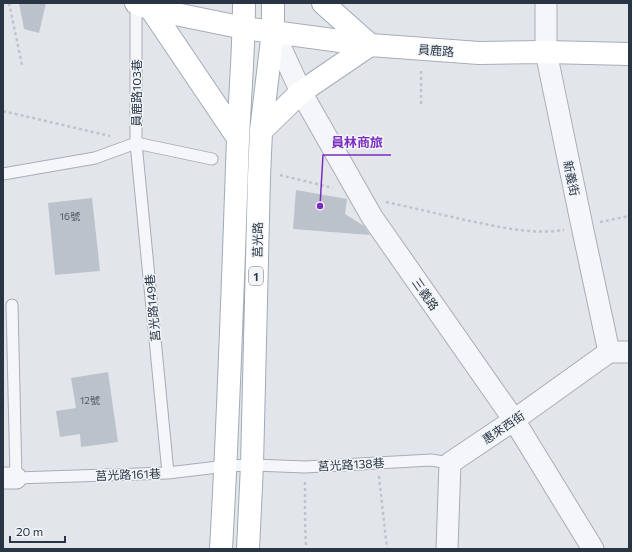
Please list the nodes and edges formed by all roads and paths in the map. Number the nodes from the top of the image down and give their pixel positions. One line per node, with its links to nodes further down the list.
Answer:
1 (9, 3): 14 (path)
2 (192, 3): 8 (main road, 員鹿路)
3 (244, 3): 8 (main road, 莒光路 / 1)
4 (273, 3): 9 (main road, 莒光路 / 1)
5 (323, 3): 10 (main road)
6 (546, 3): 12 (street, 新義街)
7 (141, 5): 8 (main road, 員鹿路); 19 (main road); 20 (lane, 員鹿路103巷)
8 (244, 28): 9 (main road, 員鹿路); 19 (main road, 莒光路 / 1)
9 (273, 32): 10 (main road, 員鹿路); 15 (street, 三義路); 18 (main road, 莒光路 / 1)
10 (370, 45): 11 (main road, 員鹿路); 15 (main road)
11 (422, 49): 12 (main road, 員鹿路); 16 (path)
12 (546, 52): 13 (main road, 員鹿路); 26 (street, 新義街)
13 (629, 54)
14 (22, 65)
15 (301, 92): 18 (main road); 24 (street, 三義路)
16 (421, 104)
17 (3, 111): 20 (path)
18 (261, 131): 32 (main road, 莒光路 / 1)
19 (238, 138): 33 (main road, 莒光路 / 1)
20 (136, 142): 21 (lane); 22 (lane, 員鹿路103巷); 35 (lane, 莒光路149巷)
21 (212, 159)
22 (3, 174)
23 (280, 175): 24 (path)
24 (361, 196): 26 (path); 29 (street, 三義路)
25 (629, 216): 26 (path)
26 (582, 226): 28 (street, 新義街)
27 (12, 304): 36 (lane)
28 (619, 352): 29 (street, 惠來西街)
29 (514, 420): 31 (street, 惠來西街); 42 (street, 三義路)
30 (377, 463): 31 (lane, 莒光路138巷); 34 (lane, 莒光路138巷); 40 (path)
31 (450, 463): 41 (street)
32 (252, 465): 33 (lane, 莒光路161巷); 34 (lane, 莒光路138巷); 38 (main road, 莒光路 / 1)
33 (226, 466): 35 (lane, 莒光路161巷); 37 (main road, 莒光路 / 1)
34 (306, 467): 39 (path)
35 (168, 473): 36 (lane, 莒光路161巷)
36 (10, 478)
37 (221, 549)
38 (248, 549)
39 (306, 549)
40 (386, 549)
41 (447, 549)
42 (593, 549)

